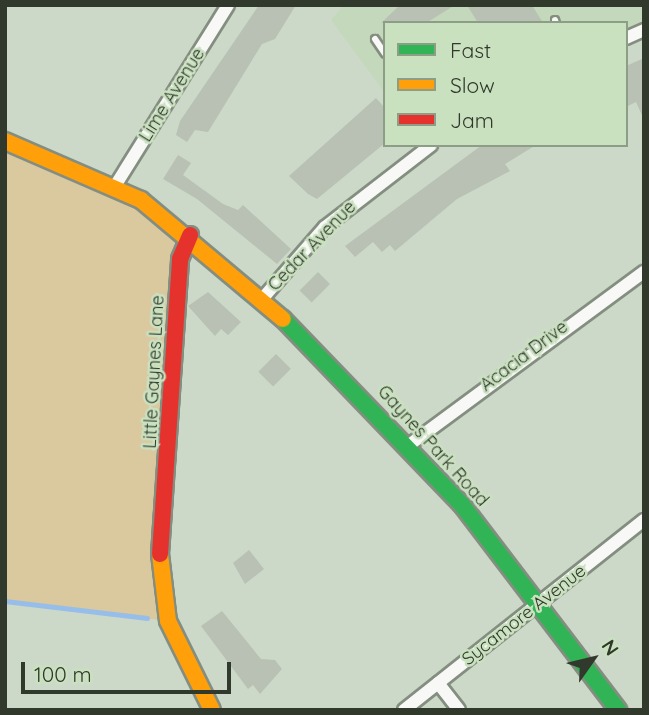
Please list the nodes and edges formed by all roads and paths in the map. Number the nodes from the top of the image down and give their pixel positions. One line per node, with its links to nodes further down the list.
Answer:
1 (228, 5): 8 (street, Lime Avenue)
2 (644, 30): 3 (street)
3 (628, 37)
4 (375, 39): 5 (lane)
5 (383, 51)
6 (5, 141): 8 (street)
7 (428, 147): 11 (street, Cedar Avenue)
8 (115, 186): 9 (street)
9 (190, 236): 11 (street, Gaynes Park Road); 16 (street, Little Gaynes Lane)
10 (644, 272): 12 (street, Acacia Drive)
11 (262, 298): 12 (street, Gaynes Park Road)
12 (409, 445): 14 (street, Gaynes Park Road)
13 (644, 520): 14 (street, Sycamore Avenue)
14 (540, 603): 15 (street, Sycamore Avenue); 19 (street, Gaynes Park Road)
15 (438, 683): 17 (street, Sycamore Avenue); 18 (street)
16 (212, 710)
17 (404, 710)
18 (458, 710)
19 (618, 710)

